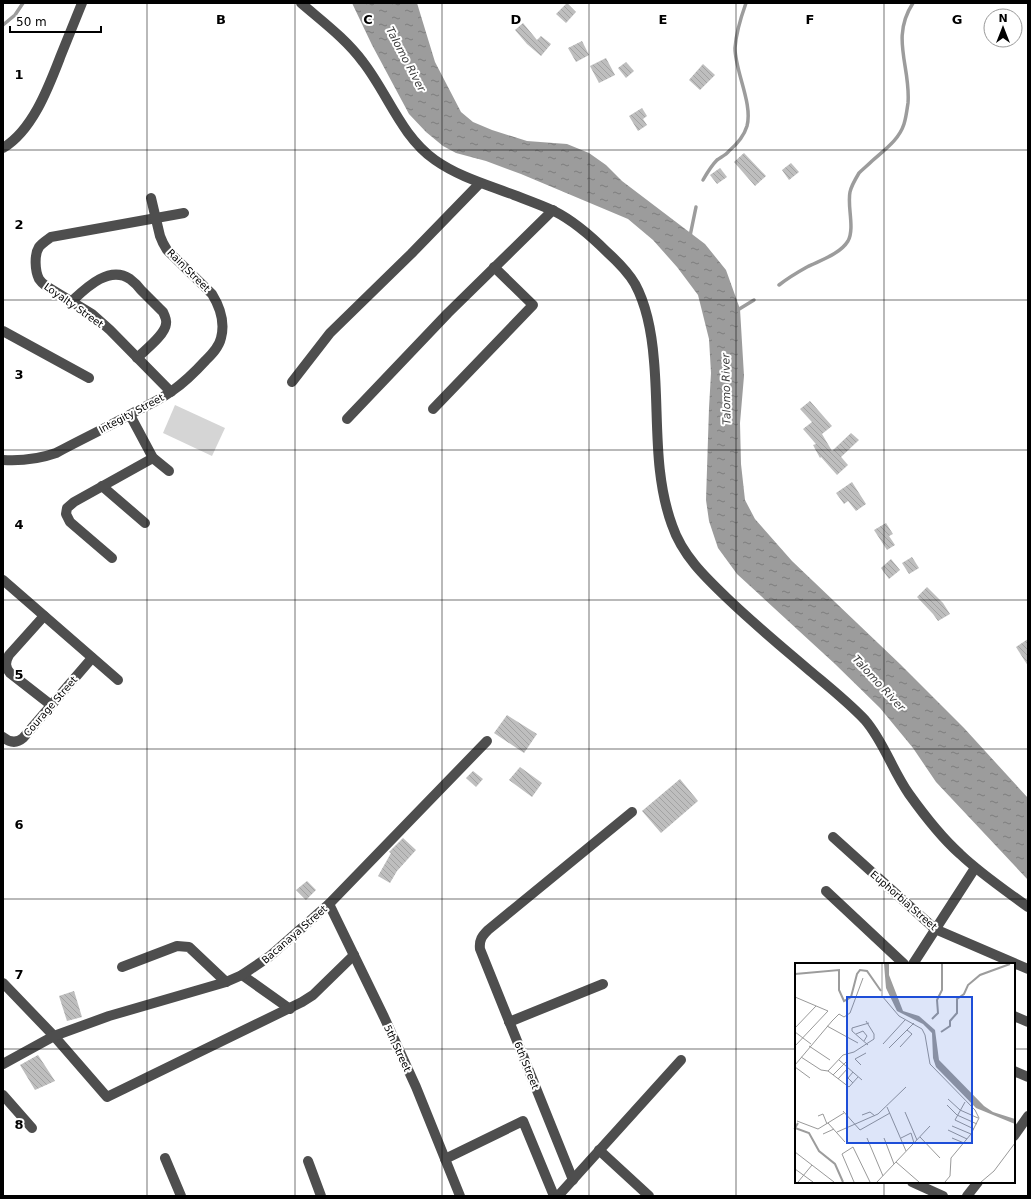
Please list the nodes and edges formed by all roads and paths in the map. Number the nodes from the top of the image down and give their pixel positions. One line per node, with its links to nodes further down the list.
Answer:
1 (82, 3): 3 (street)
2 (301, 3): 4 (street)
3 (3, 148)
4 (480, 183): 6 (street); 15 (street)
5 (151, 198): 8 (street, Rain Street)
6 (553, 210): 9 (street); 35 (street)
7 (184, 213): 8 (street, Loyalty Street)
8 (156, 218): 10 (street, Loyalty Street); 11 (street, Rain Street)
9 (494, 267): 17 (street); 19 (street)
10 (72, 301): 13 (street, Loyalty Street); 13 (street)
11 (222, 319): 16 (street, Integity Street)
12 (3, 330): 14 (street)
13 (137, 358): 16 (street, Loyalty Street)
14 (89, 378)
15 (292, 382)
16 (171, 392): 18 (street, Integity Street)
17 (433, 410)
18 (130, 415): 20 (street); 21 (street, Integity Street)
19 (347, 419)
20 (153, 458): 22 (street); 23 (street)
21 (3, 460)
22 (168, 471)
23 (102, 486): 24 (street); 25 (street)
24 (145, 523)
25 (112, 558)
26 (4, 582): 27 (street)
27 (44, 616): 28 (street); 30 (street)
28 (92, 658): 29 (street); 30 (street, Courage Street)
29 (118, 680)
30 (51, 705): 31 (street, Courage Street)
31 (3, 737)
32 (487, 741): 37 (street, Bacanaya Street)
33 (632, 812): 53 (street, 6th Street)
34 (833, 837): 39 (street, Euphorbia Street)
35 (975, 868): 38 (street); 39 (street)
36 (826, 891): 41 (street)
37 (329, 904): 40 (street, 5th Street); 47 (street, Bacanaya Street)
38 (1028, 907)
39 (935, 929): 42 (street); 43 (street, Euphorbia Street)
40 (354, 955): 51 (street); 66 (street, 5th Street)
41 (903, 963)
42 (914, 963)
43 (1014, 963)
44 (1015, 963): 46 (street, Euphorbia Street)
45 (122, 967): 48 (street)
46 (1028, 969)
47 (242, 975): 48 (street, Bacanaya Street); 51 (street)
48 (226, 982): 55 (street, Bacanaya Street)
49 (3, 983): 55 (street)
50 (603, 984): 53 (street)
51 (290, 1009): 55 (street)
52 (1015, 1016): 54 (street)
53 (509, 1022): 68 (street, 6th Street)
54 (1028, 1022)
55 (54, 1036): 57 (street, Bacanaya Street)
56 (681, 1060): 64 (street)
57 (3, 1064)
58 (1015, 1071): 59 (street)
59 (1028, 1077)
60 (3, 1095): 63 (street)
61 (1028, 1116): 62 (street)
62 (1018, 1124)
63 (32, 1128)
64 (599, 1150): 68 (street); 76 (street)
65 (165, 1158): 71 (street)
66 (445, 1159): 73 (street, 5th Street); 74 (street)
67 (308, 1162): 72 (street)
68 (573, 1180): 75 (street)
69 (914, 1183): 77 (street)
70 (977, 1183): 78 (street)
71 (181, 1196)
72 (321, 1196)
73 (460, 1196)
74 (554, 1196)
75 (558, 1196)
76 (649, 1196)
77 (943, 1196)
78 (967, 1196)

